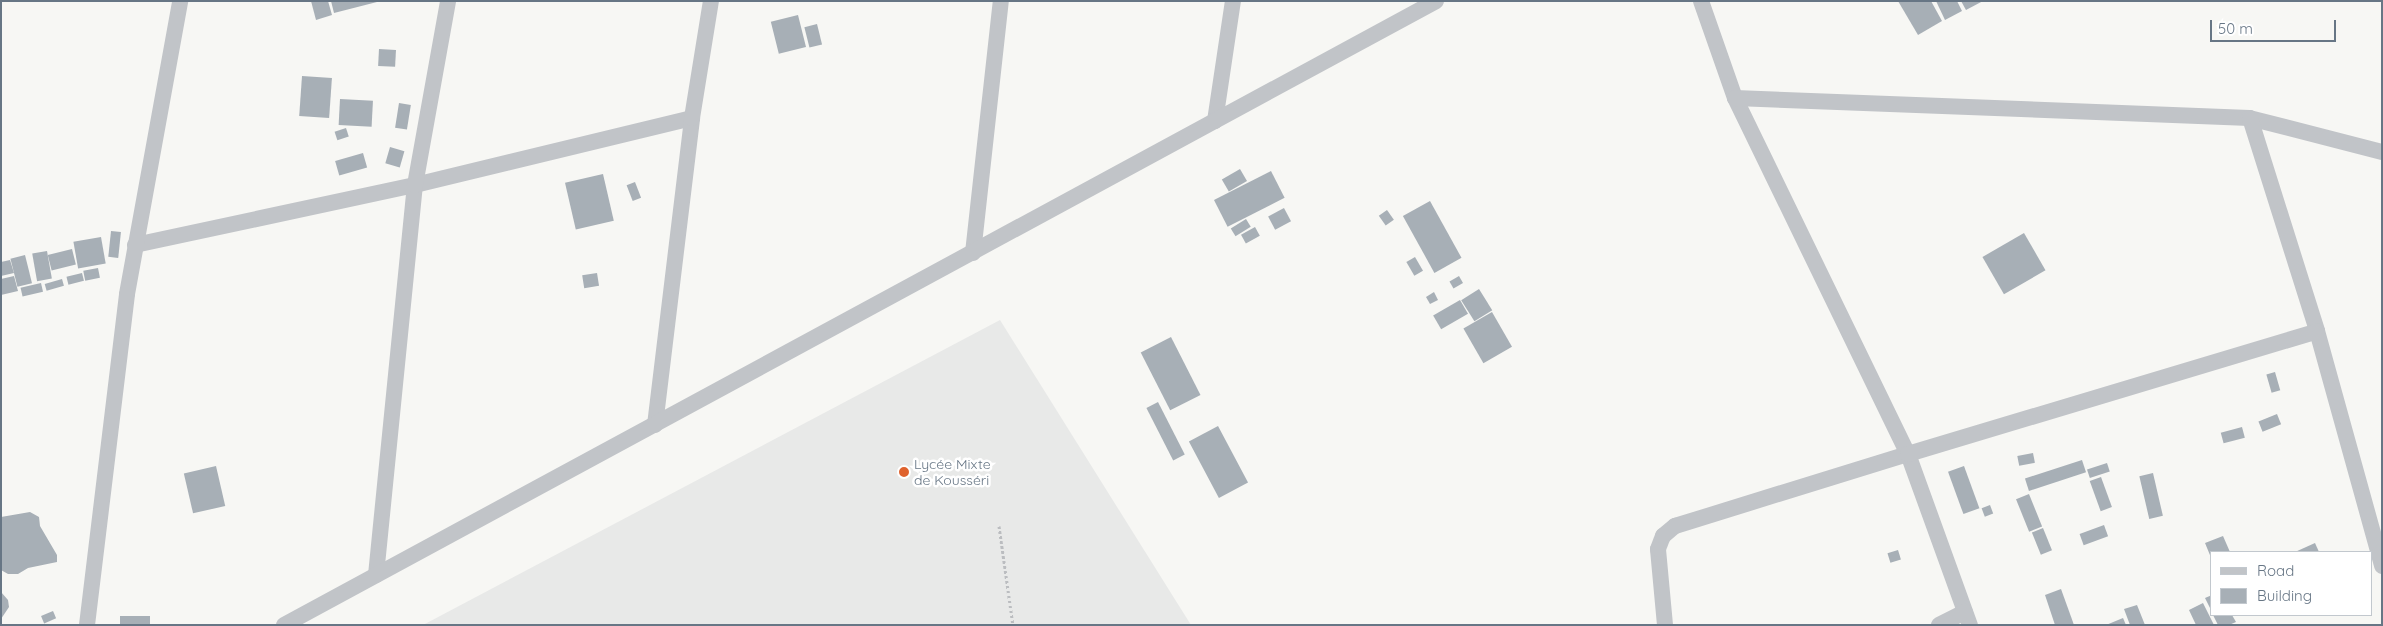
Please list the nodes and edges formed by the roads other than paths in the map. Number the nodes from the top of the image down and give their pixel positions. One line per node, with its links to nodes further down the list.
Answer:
1 (180, 1): 14 (street)
2 (448, 1): 13 (street)
3 (711, 1): 9 (street)
4 (1001, 1): 15 (street)
5 (1233, 1): 11 (street)
6 (1436, 1): 11 (street)
7 (1701, 1): 8 (street)
8 (1735, 98): 10 (street); 18 (street)
9 (692, 118): 13 (street); 17 (street)
10 (2250, 118): 12 (street); 16 (street)
11 (1215, 121): 15 (street)
12 (2382, 152)
13 (415, 185): 14 (street); 20 (street)
14 (134, 245): 22 (street)
15 (973, 253): 17 (street)
16 (2317, 331): 18 (street); 19 (street)
17 (655, 425): 20 (street)
18 (1908, 454): 21 (street); 24 (street)
19 (2382, 566)
20 (376, 575): 23 (street)
21 (1968, 618): 25 (street)
22 (87, 625)
23 (284, 625)
24 (1666, 625)
25 (1939, 625)

